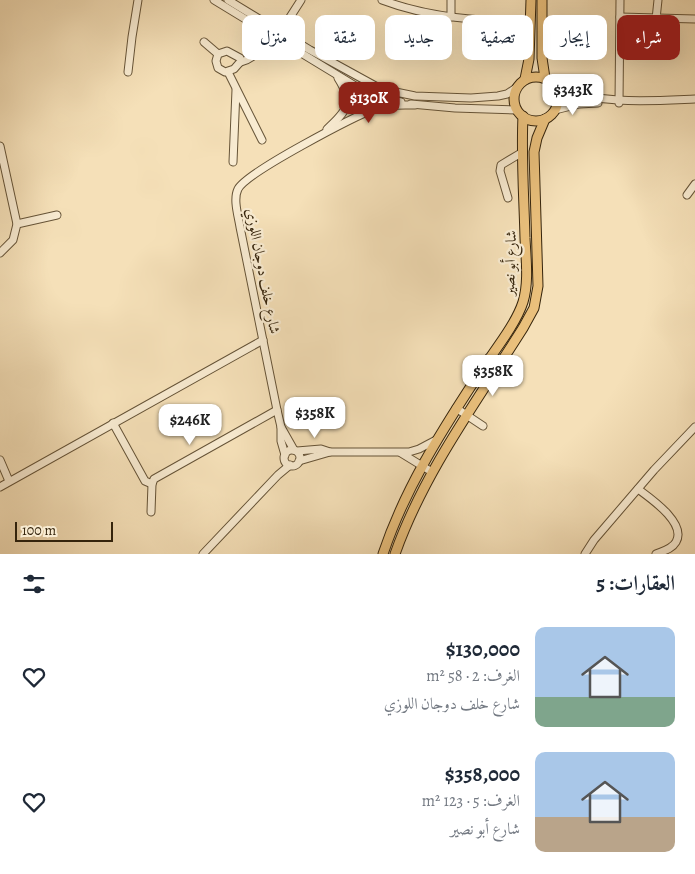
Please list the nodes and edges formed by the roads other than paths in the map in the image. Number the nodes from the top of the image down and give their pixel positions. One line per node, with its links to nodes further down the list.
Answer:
1 (138, 0): 29 (street)
2 (214, 0): 18 (street)
3 (228, 0): 11 (street)
4 (301, 0): 12 (street)
5 (382, 0): 13 (street)
6 (451, 0): 14 (street)
7 (530, 0): 15 (main road)
8 (542, 0): 32 (main road)
9 (620, 0): 16 (street)
10 (658, 0): 17 (street)
11 (253, 15)
12 (292, 15)
13 (440, 15)
14 (451, 15)
15 (530, 15)
16 (620, 15)
17 (656, 15)
18 (242, 18)
19 (680, 19): 20 (street)
20 (695, 19)
21 (204, 42): 23 (street)
22 (305, 46): 36 (street)
23 (218, 54): 28 (street); 30 (street)
24 (305, 57): 31 (street)
25 (246, 60): 28 (street)
26 (529, 60): 33 (main road)
27 (619, 60): 38 (street)
28 (241, 62): 30 (street)
29 (128, 72)
30 (228, 72): 35 (street)
31 (336, 76): 40 (street); 44 (street, شارع خلف دوجان اللوزي)
32 (545, 78): 33 (main road); 34 (main road)
33 (525, 79): 36 (main road)
34 (554, 86): 38 (street); 41 (main road)
35 (236, 88): 45 (street); 48 (street)
36 (516, 88): 42 (main road)
37 (695, 99): 38 (street)
38 (619, 101): 39 (street); 41 (street)
39 (695, 104)
40 (415, 105): 42 (street); 44 (street, شارع خلف دوجان اللوزي)
41 (555, 110): 43 (main road)
42 (520, 113): 43 (main road); 47 (main road, شارع أبو نصير)
43 (545, 119): 57 (main road, شارع أبو نصير)
44 (321, 135): 55 (street, شارع خلف دوجان اللوزي)
45 (262, 140)
46 (0, 146): 53 (street)
47 (521, 153): 51 (street); 56 (main road, شارع أبو نصير)
48 (233, 162)
49 (695, 184): 50 (street)
50 (687, 195)
51 (508, 198)
52 (57, 215): 53 (street)
53 (17, 224): 54 (street)
54 (0, 253)
55 (262, 340): 60 (street, شارع خلف دوجان اللوزي); 62 (street)
56 (488, 358): 57 (street); 59 (main road, شارع أبو نصير)
57 (499, 366): 58 (street); 61 (main road, شارع أبو نصير)
58 (514, 376)
59 (456, 408): 61 (street); 66 (main road, شارع أبو نصير)
60 (276, 410): 64 (street, شارع خلف دوجان اللوزي); 76 (street)
61 (467, 416): 63 (street); 74 (main road, شارع أبو نصير)
62 (114, 423): 75 (street); 76 (street)
63 (483, 426)
64 (281, 427): 67 (street, شارع خلف دوجان اللوزي); 71 (street, شارع خلف دوجان اللوزي)
65 (695, 427): 78 (street)
66 (436, 440): 69 (street); 73 (main road, شارع أبو نصير)
67 (295, 450): 68 (street); 71 (street); 72 (street)
68 (330, 452): 69 (street); 72 (street)
69 (398, 452): 73 (street)
70 (0, 460): 75 (street)
71 (286, 460): 72 (street); 80 (street)
72 (299, 462)
73 (420, 466): 74 (street); 81 (main road, شارع أبو نصير)
74 (432, 472): 82 (main road, شارع أبو نصير)
75 (9, 481): 77 (street)
76 (152, 484): 79 (street)
77 (0, 487)
78 (638, 489): 83 (street); 84 (street)
79 (152, 512)
80 (203, 554)
81 (383, 554)
82 (395, 554)
83 (585, 554)
84 (656, 554)

